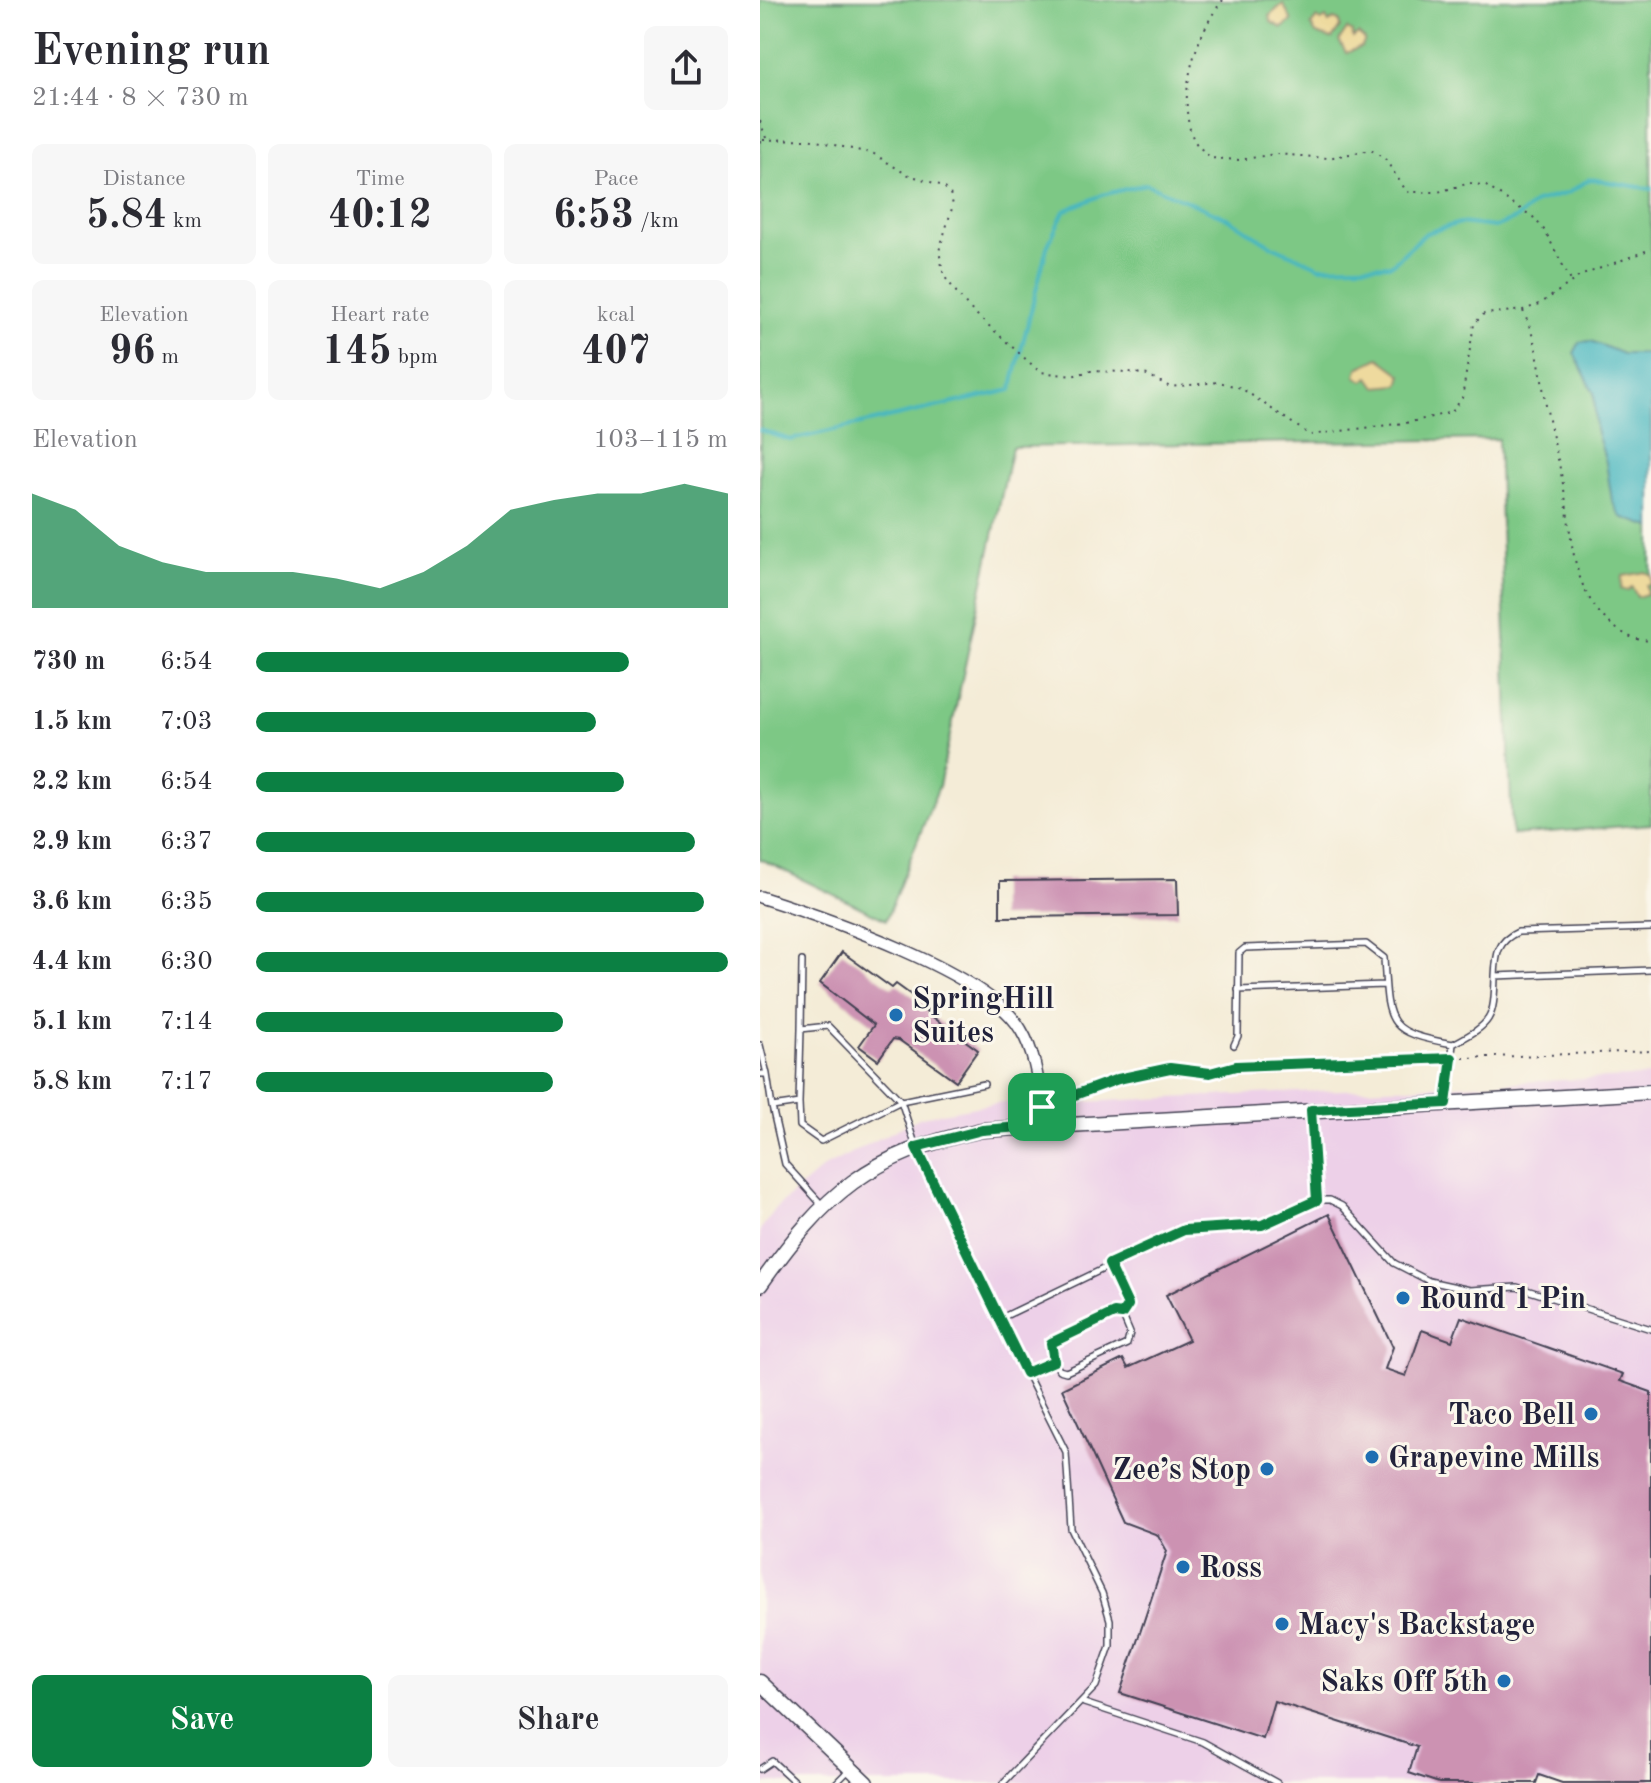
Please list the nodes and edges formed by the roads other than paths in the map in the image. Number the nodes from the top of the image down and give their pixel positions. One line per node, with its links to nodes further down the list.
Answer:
1 (760, 897): 20 (street)
2 (1651, 928): 5 (lane)
3 (802, 961): 8 (lane)
4 (1651, 970): 5 (lane)
5 (1495, 976): 9 (lane)
6 (1385, 985): 7 (lane); 7 (lane); 9 (lane)
7 (1238, 990): 11 (lane)
8 (801, 1029): 15 (lane); 16 (lane)
9 (1453, 1044): 17 (lane)
10 (760, 1045): 12 (lane)
11 (1234, 1045)
12 (763, 1074): 18 (lane)
13 (984, 1084): 15 (lane)
14 (1651, 1092): 17 (street)
15 (901, 1101): 16 (lane); 21 (lane)
16 (799, 1103): 18 (lane)
17 (1446, 1103): 19 (street)
18 (772, 1107): 23 (lane)
19 (1311, 1110): 20 (street); 22 (lane)
20 (1045, 1125): 21 (street)
21 (916, 1147): 23 (street); 27 (lane)
22 (1317, 1200): 24 (lane); 28 (lane)
23 (823, 1206): 25 (street)
24 (1109, 1264): 26 (lane); 27 (lane)
25 (760, 1285)
26 (1122, 1314): 29 (lane); 29 (lane)
27 (997, 1320): 30 (lane)
28 (1651, 1329)
29 (1054, 1361): 30 (lane)
30 (1026, 1373): 32 (lane)
31 (760, 1682): 33 (street)
32 (1084, 1703): 38 (lane); 39 (lane)
33 (851, 1768): 36 (lane); 37 (street)
34 (760, 1769): 35 (lane)
35 (796, 1783)
36 (836, 1783)
37 (866, 1783)
38 (1003, 1783)
39 (1277, 1783)

